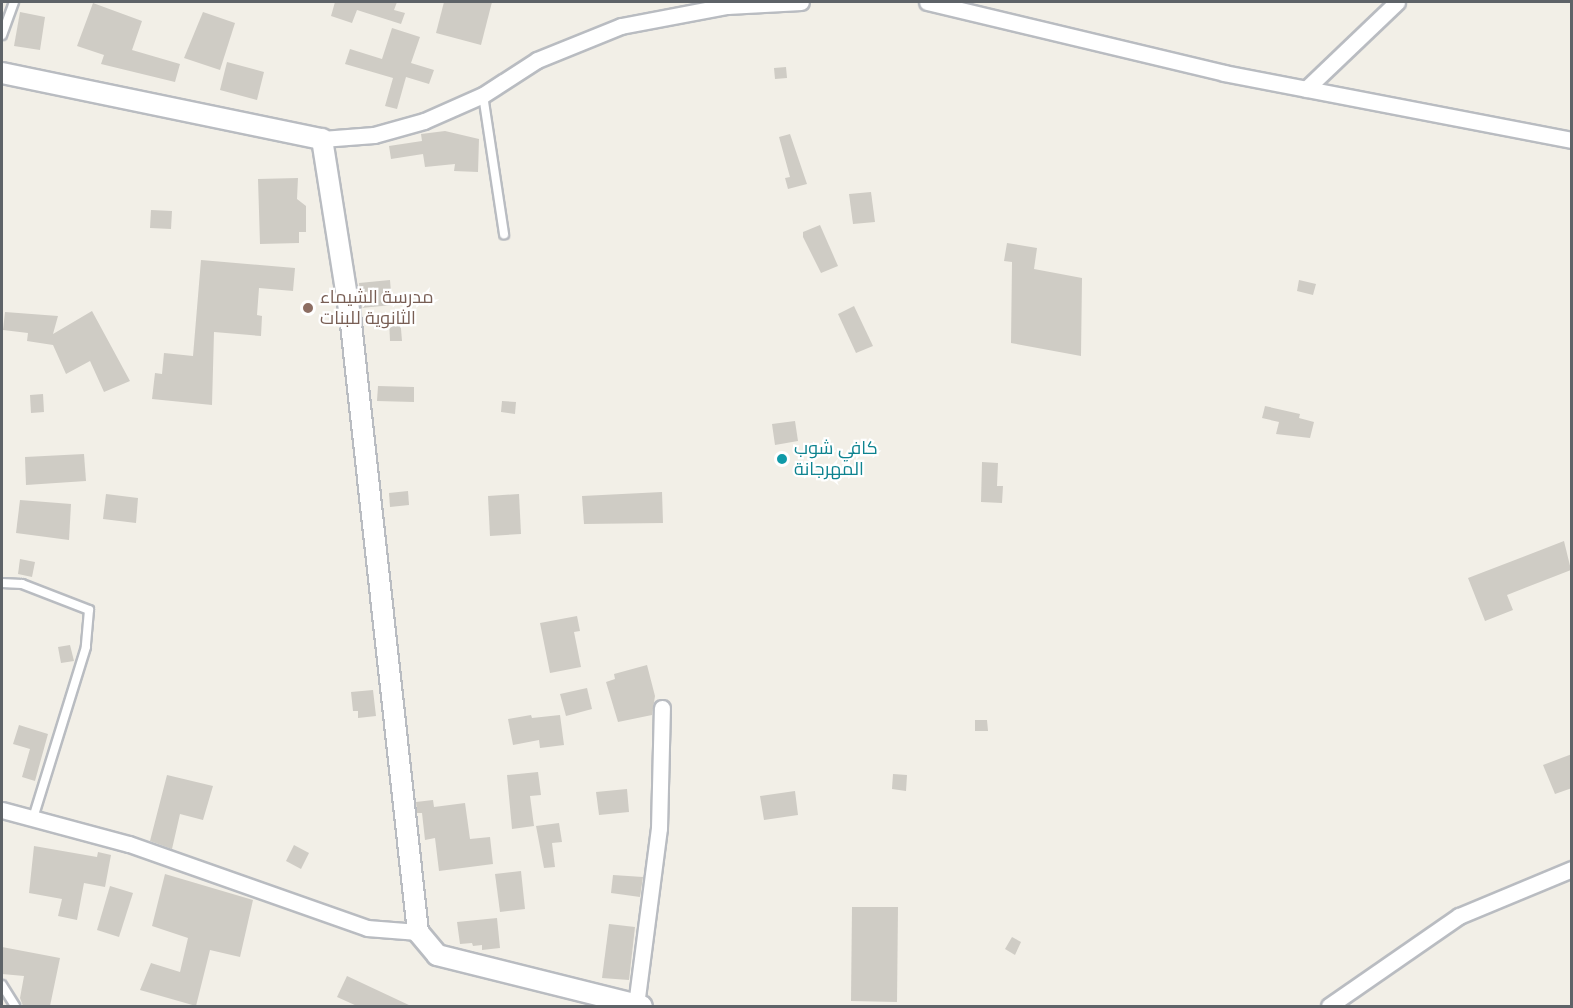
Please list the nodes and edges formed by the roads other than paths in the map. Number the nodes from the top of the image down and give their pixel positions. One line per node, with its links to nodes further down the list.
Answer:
1 (14, 2): 6 (lane)
2 (801, 2): 5 (street)
3 (927, 2): 8 (street)
4 (1397, 2): 8 (street)
5 (727, 4): 9 (street)
6 (2, 35)
7 (2, 73): 10 (street)
8 (1306, 89): 11 (street)
9 (483, 95): 10 (street); 12 (lane)
10 (322, 139): 18 (street)
11 (1572, 140)
12 (504, 234)
13 (2, 583): 16 (lane)
14 (662, 708): 21 (street)
15 (2, 810): 16 (street)
16 (33, 820): 18 (street)
17 (1572, 869): 22 (street)
18 (418, 932): 21 (street)
19 (2, 985): 20 (lane)
20 (15, 1006)
21 (639, 1006)
22 (1329, 1006)

